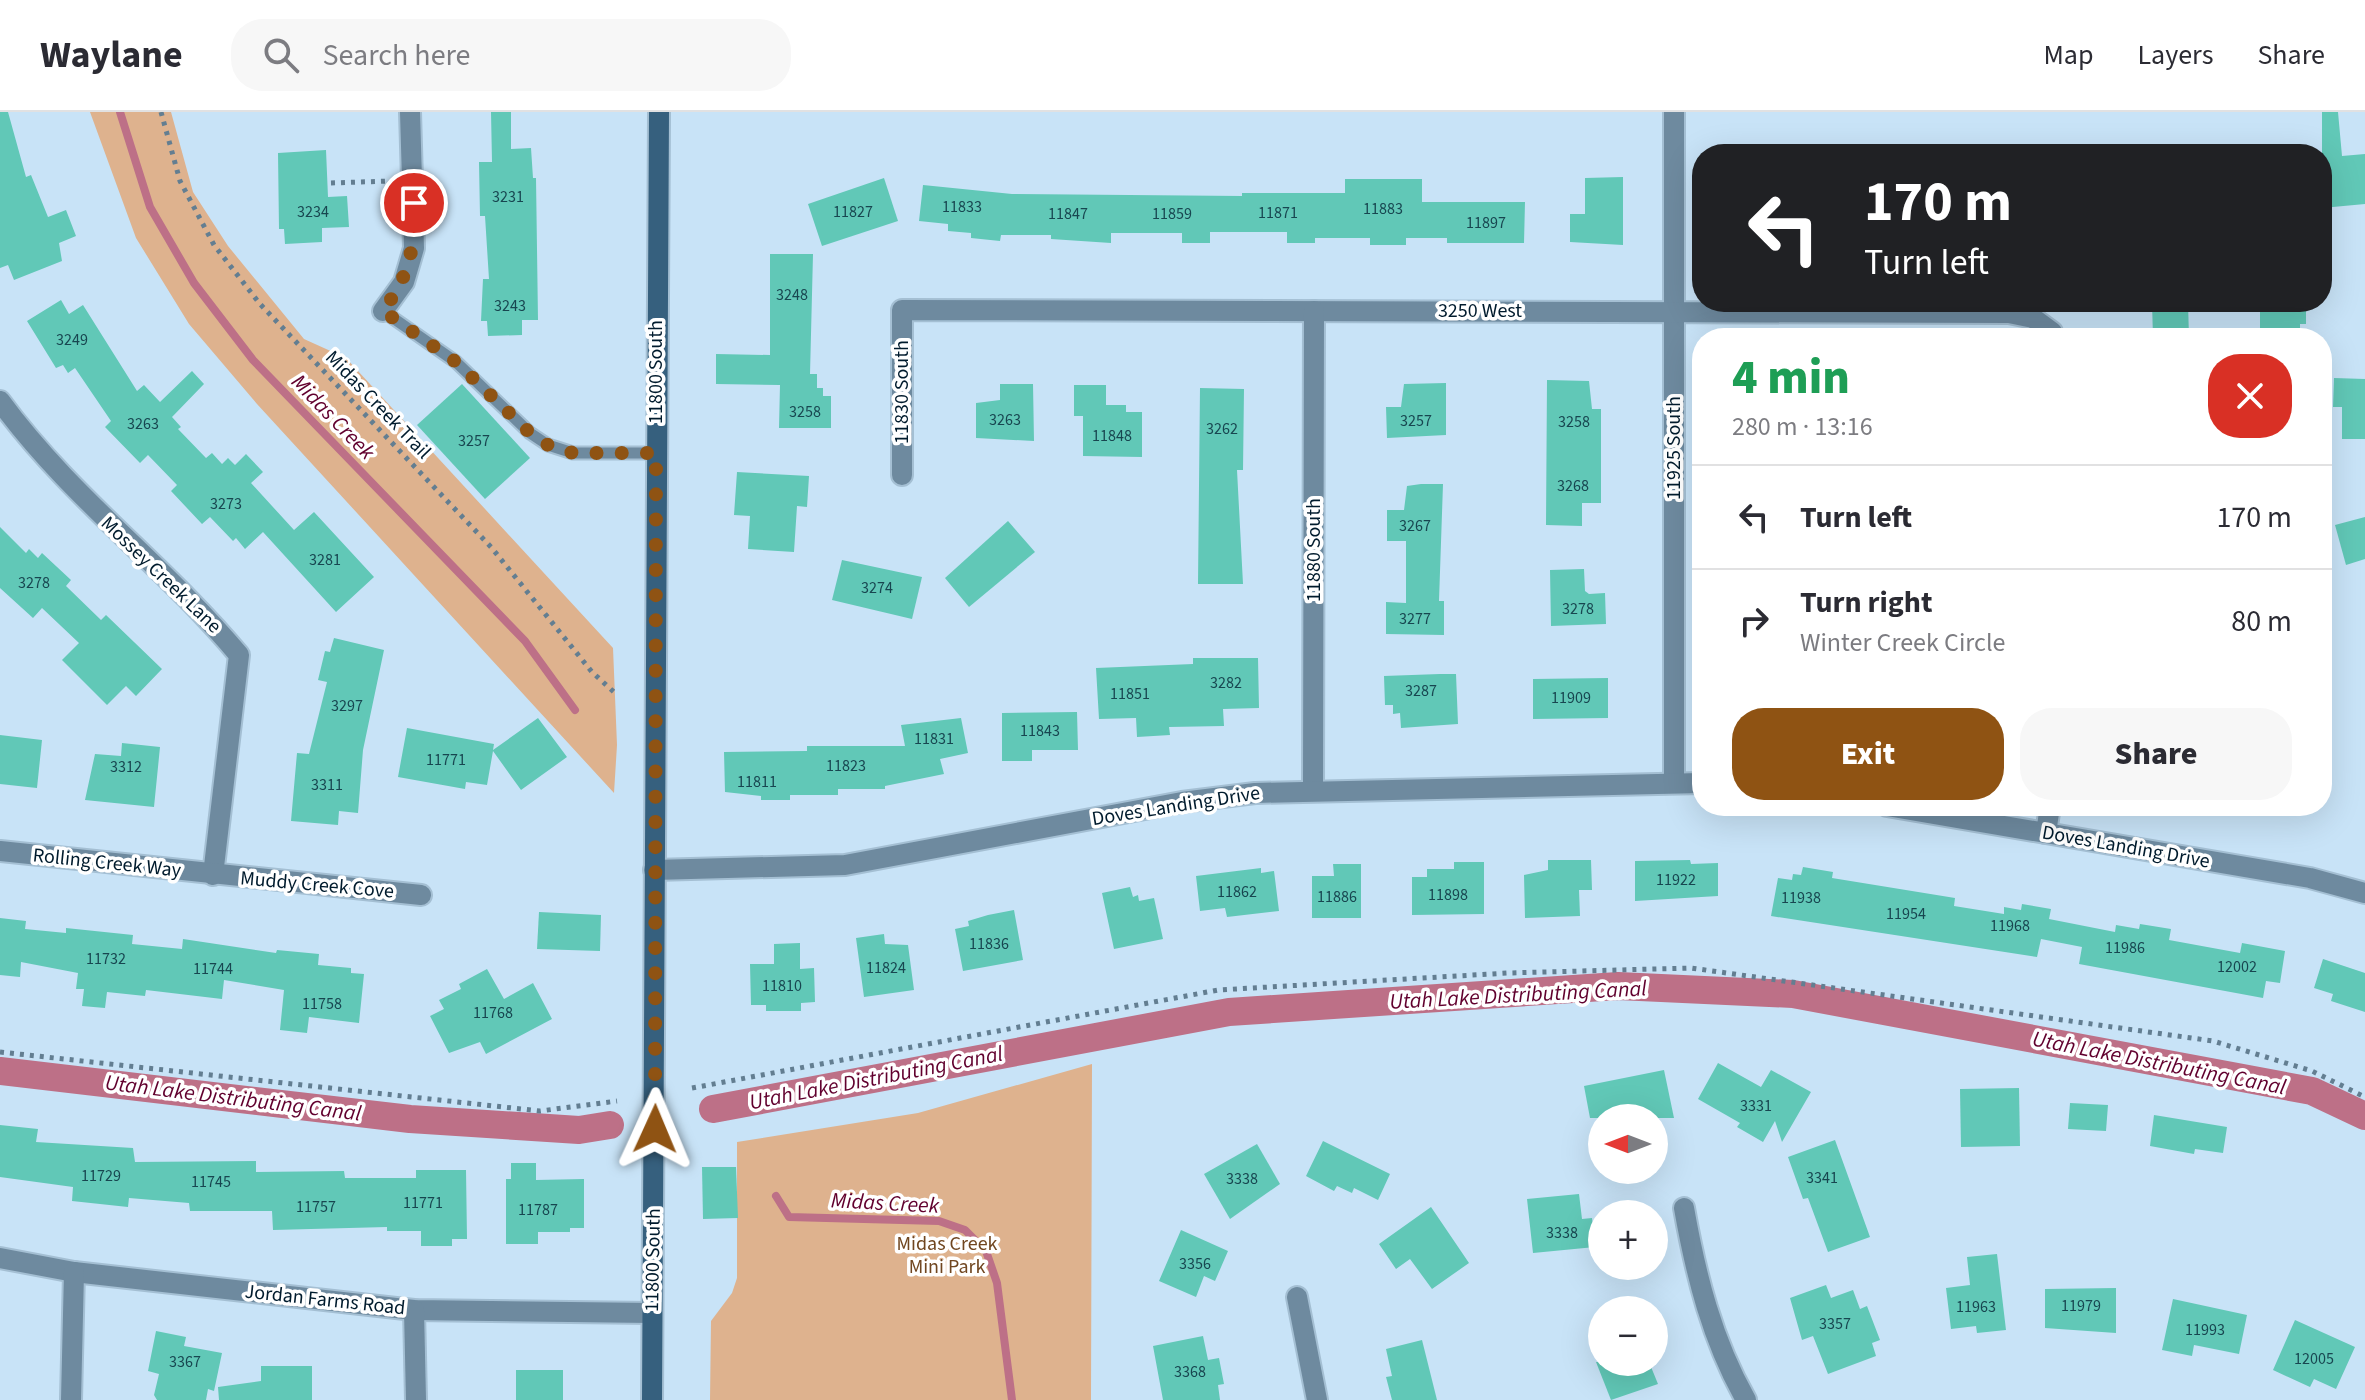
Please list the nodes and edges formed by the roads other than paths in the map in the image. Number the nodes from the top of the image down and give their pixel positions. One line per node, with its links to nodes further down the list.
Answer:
1 (410, 112): 5 (street)
2 (659, 112): 10 (main road, 11800 South)
3 (1674, 112): 7 (street, 11925 South)
4 (902, 310): 6 (street, 3250 West); 11 (street, 11830 South)
5 (383, 311): 10 (lane)
6 (1314, 311): 7 (street, 3250 West); 14 (street, 11880 South)
7 (1674, 312): 8 (street, 3250 West); 12 (street, 11925 South)
8 (2044, 328)
9 (0, 401): 20 (street, Mossey Creek Lane)
10 (656, 453): 19 (main road, 11800 South)
11 (902, 475)
12 (1674, 783): 13 (street, Doves Landing Drive); 14 (street, Doves Landing Drive)
13 (1692, 783)
14 (1313, 790): 19 (street, Doves Landing Drive)
15 (1946, 816): 17 (street, Doves Landing Drive)
16 (2049, 816): 17 (street)
17 (2046, 833): 21 (street, Doves Landing Drive)
18 (0, 851): 20 (street, Rolling Creek Way)
19 (654, 870): 28 (main road, 11800 South)
20 (213, 875): 22 (street, Muddy Creek Cove)
21 (2365, 893)
22 (421, 895)
23 (1684, 1208): 33 (street)
24 (0, 1258): 25 (street, Jordan Farms Road)
25 (74, 1272): 27 (street, Jordan Farms Road); 29 (street)
26 (1297, 1297): 32 (street)
27 (414, 1310): 28 (street, Jordan Farms Road); 30 (street)
28 (652, 1313): 31 (main road, 11800 South)
29 (71, 1400)
30 (416, 1400)
31 (652, 1400)
32 (1317, 1400)
33 (1746, 1400)

